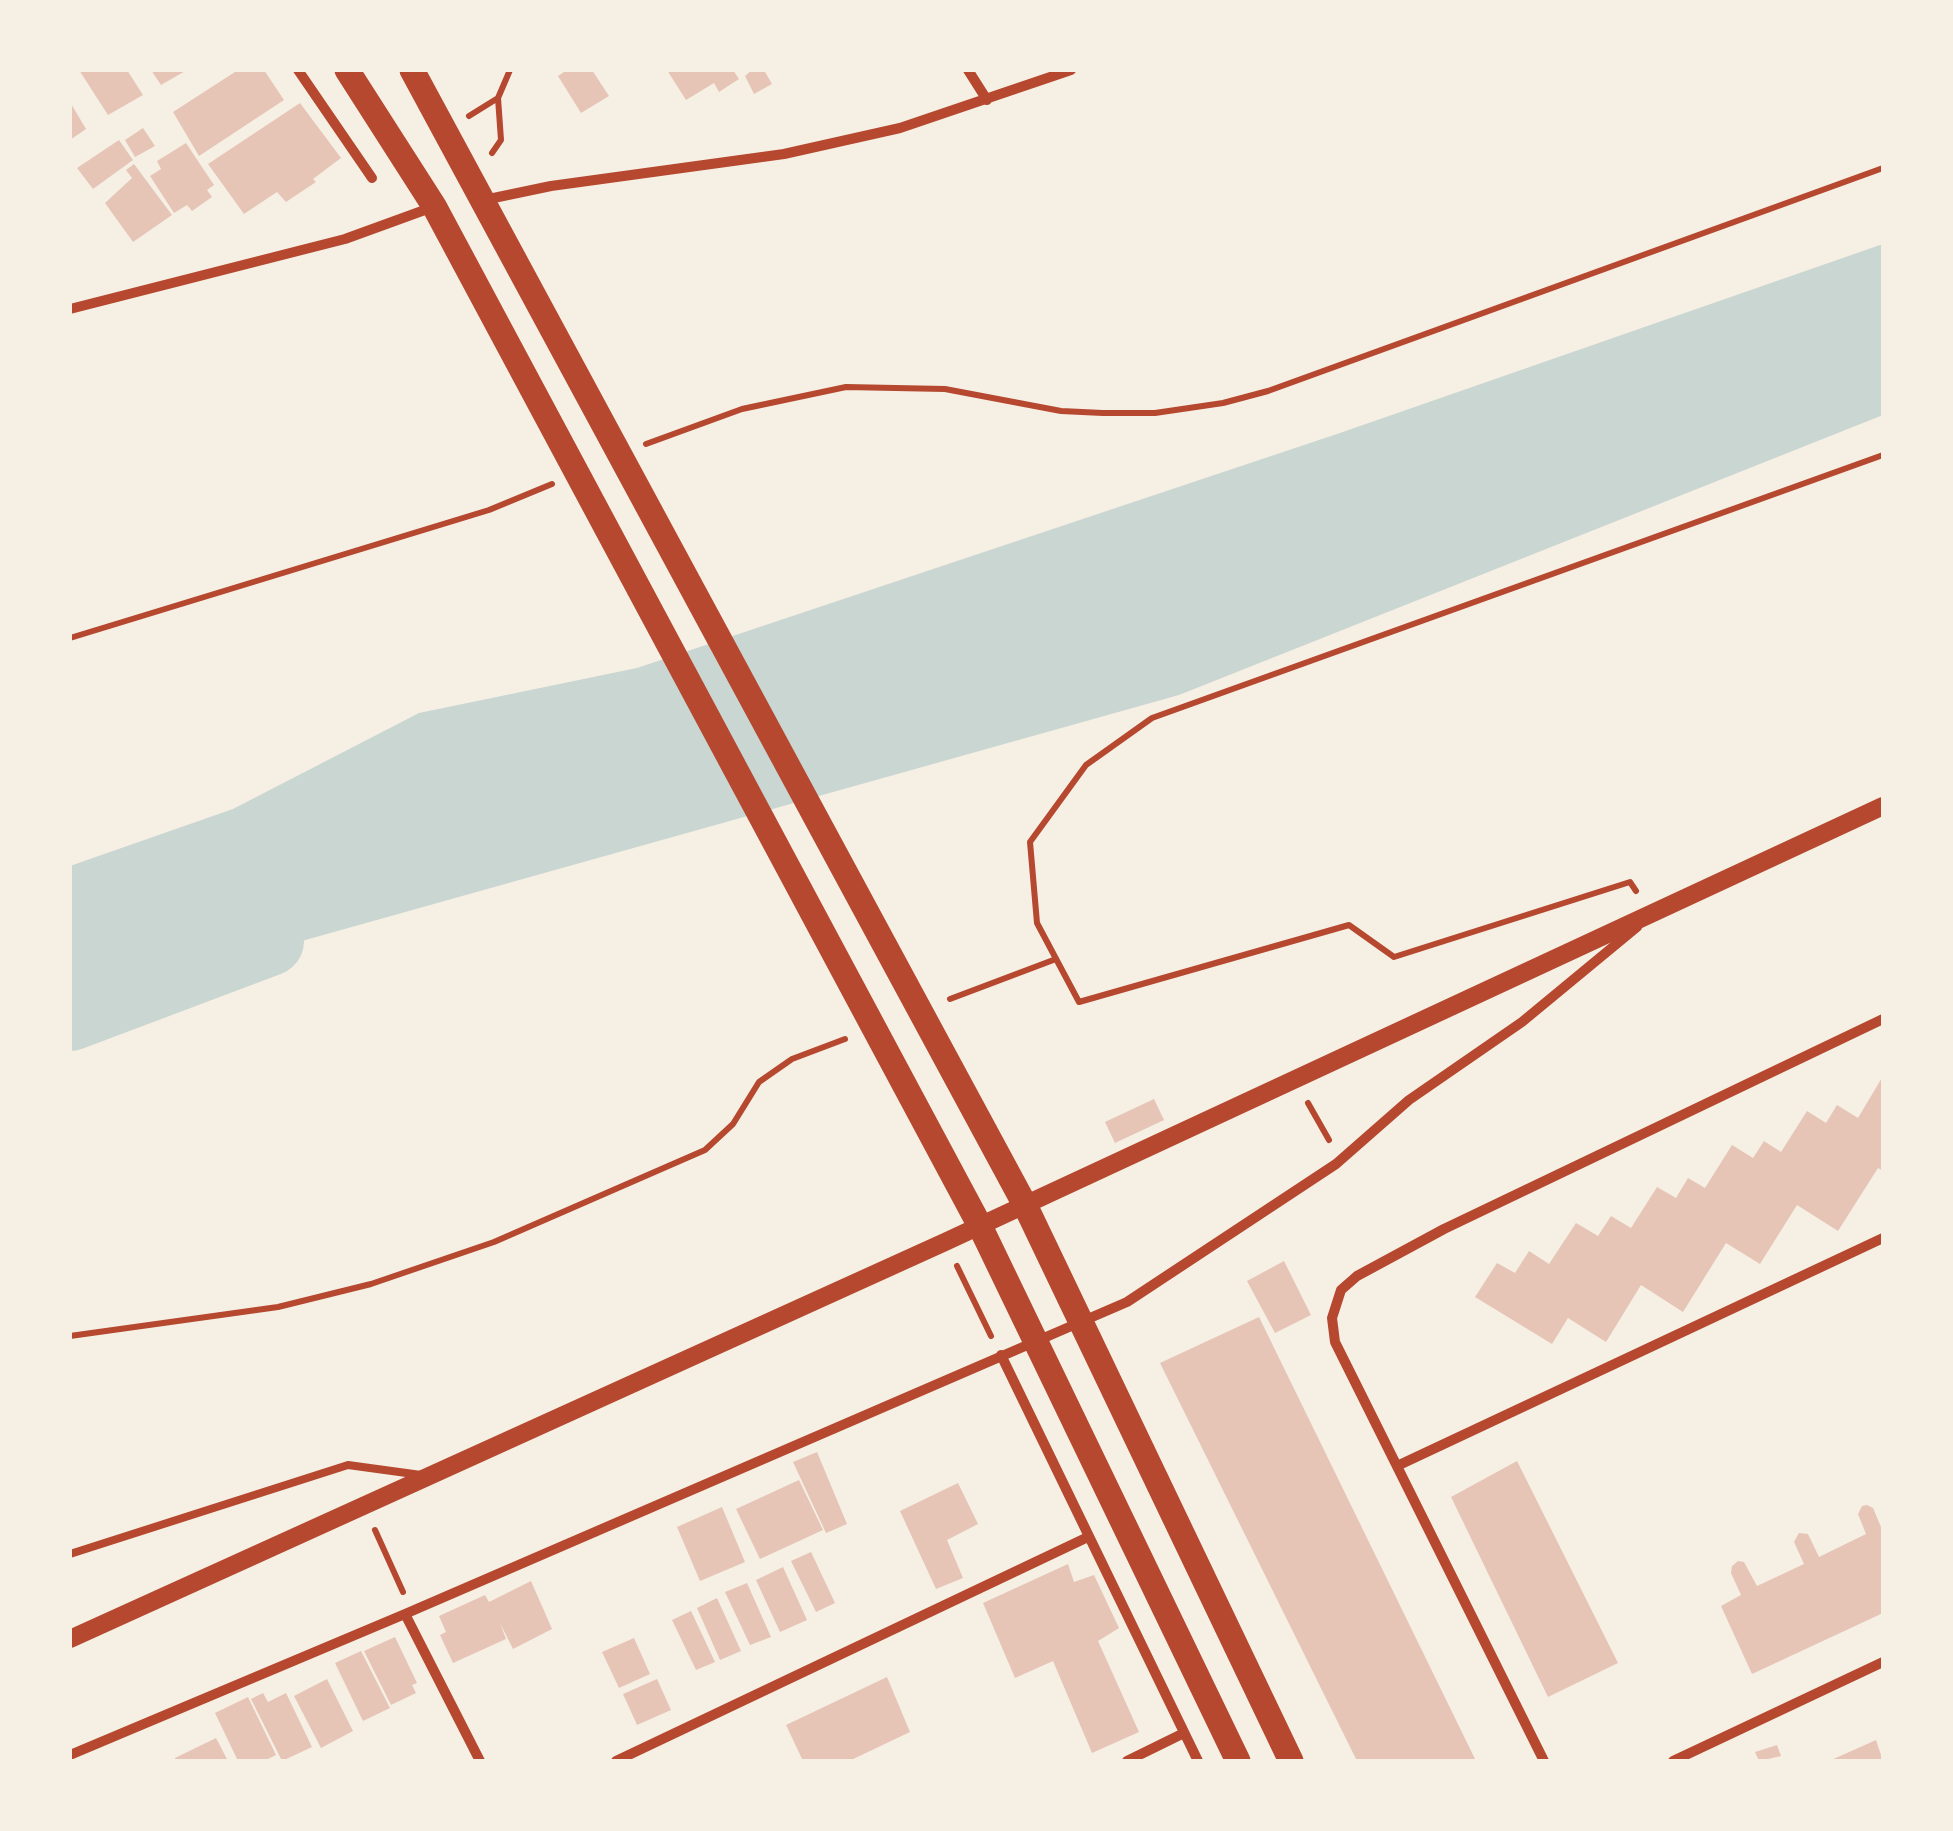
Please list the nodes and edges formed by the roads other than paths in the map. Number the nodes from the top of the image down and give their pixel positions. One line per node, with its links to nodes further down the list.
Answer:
1 (298, 70): 7 (street)
2 (347, 70): 9 (main road)
3 (412, 70): 8 (main road)
4 (968, 70): 6 (street)
5 (1071, 70): 6 (street)
6 (987, 100): 8 (street)
7 (372, 178)
8 (482, 200): 14 (main road)
9 (434, 206): 10 (street); 15 (main road)
10 (70, 309)
11 (1883, 806): 12 (street)
12 (1652, 914): 14 (street); 17 (street)
13 (1883, 1019): 18 (street)
14 (1024, 1206): 15 (street); 32 (main road)
15 (980, 1227): 19 (street); 31 (main road)
16 (1883, 1238): 18 (street)
17 (1001, 1354): 20 (street); 22 (street)
18 (1397, 1466): 33 (street)
19 (432, 1477): 21 (lane); 23 (street)
20 (1088, 1537): 25 (street); 28 (street)
21 (70, 1554)
22 (409, 1613): 26 (street); 27 (street)
23 (70, 1639)
24 (1883, 1662): 34 (street)
25 (1184, 1733): 29 (street); 30 (street)
26 (70, 1755)
27 (480, 1761)
28 (616, 1761)
29 (1127, 1761)
30 (1198, 1761)
31 (1238, 1761)
32 (1291, 1761)
33 (1544, 1761)
34 (1673, 1761)

